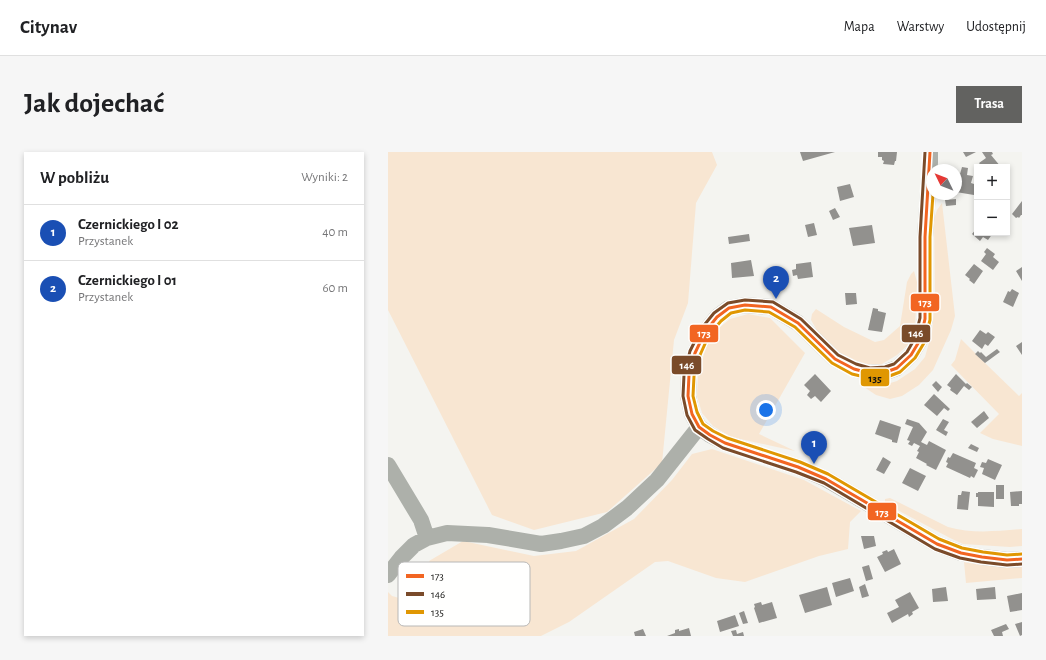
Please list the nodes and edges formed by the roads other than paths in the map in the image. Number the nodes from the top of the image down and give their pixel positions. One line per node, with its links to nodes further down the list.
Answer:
1 (930, 152): 2 (street)
2 (699, 426): 4 (street); 5 (street)
3 (388, 466): 4 (street)
4 (427, 538): 6 (street)
5 (1022, 559)
6 (388, 574)

